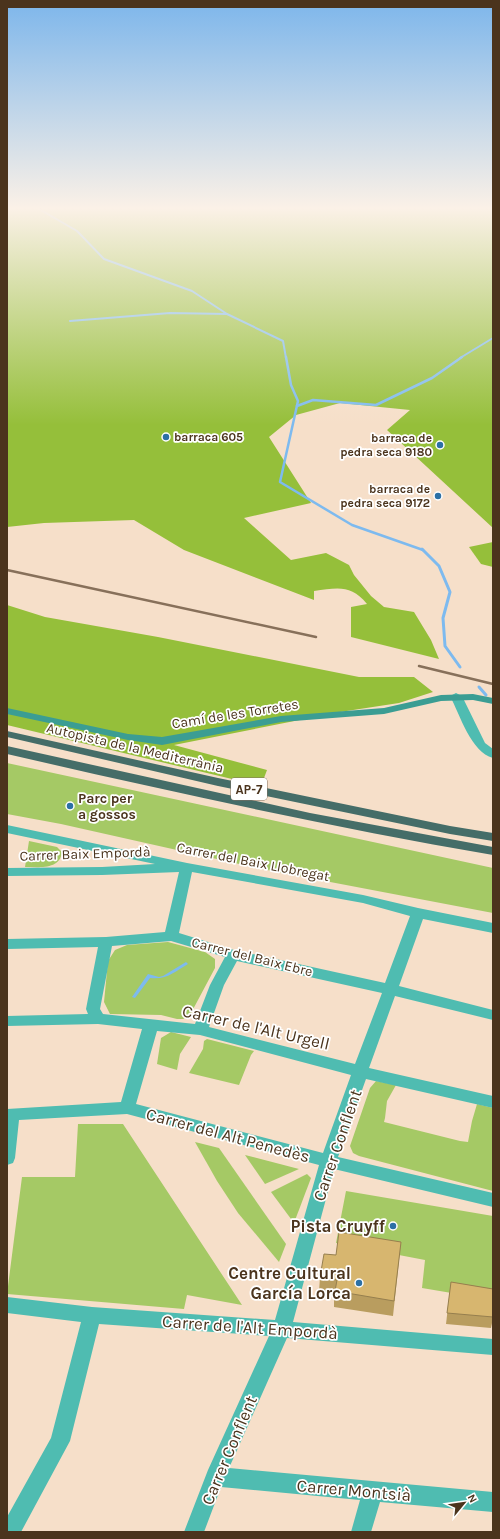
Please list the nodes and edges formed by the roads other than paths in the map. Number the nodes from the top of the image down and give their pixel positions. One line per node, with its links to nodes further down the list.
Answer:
1 (456, 696): 2 (street, Camí de les Torretes); 3 (street, Camí de les Torretes); 6 (street)
2 (493, 701)
3 (7, 711)
4 (7, 734): 8 (highway, Autopista de la Mediterrània / AP-7)
5 (7, 750): 9 (highway, AP-7)
6 (493, 754)
7 (7, 829): 10 (street, Carrer del Baix Llobregat)
8 (493, 836)
9 (493, 851)
10 (187, 866): 11 (street, Carrer Baix Empordà); 12 (street, Carrer del Baix Llobregat); 14 (street)
11 (7, 872)
12 (418, 914): 13 (street, Carrer del Baix Llobregat); 18 (street, Carrer Conflent)
13 (493, 928)
14 (171, 936): 15 (street, Carrer del Baix Ebre); 17 (street, Carrer del Baix Ebre)
15 (106, 942): 16 (street, Carrer del Baix Ebre); 20 (street)
16 (7, 944)
17 (233, 955): 18 (street, Carrer del Baix Ebre); 23 (street)
18 (390, 990): 19 (street, Carrer del Baix Ebre); 24 (street, Carrer Conflent)
19 (493, 1015)
20 (98, 1019): 21 (street, Carrer de l'Alt Urgell); 22 (street, Carrer de l'Alt Urgell)
21 (7, 1022)
22 (151, 1024): 23 (street, Carrer de l'Alt Urgell); 26 (street)
23 (200, 1030): 24 (street, Carrer de l'Alt Urgell)
24 (362, 1072): 25 (street, Carrer de l'Alt Urgell); 29 (street, Carrer Conflent)
25 (493, 1102)
26 (127, 1108): 27 (street, Carrer del Alt Penedès); 29 (street, Carrer del Alt Penedès)
27 (10, 1115): 28 (street)
28 (7, 1158)
29 (328, 1161): 30 (street, Carrer del Alt Penedès); 33 (street, Carrer Conflent)
30 (493, 1200)
31 (7, 1305): 32 (street, Carrer de l'Alt Empordà)
32 (92, 1315): 33 (street, Carrer de l'Alt Empordà); 38 (street)
33 (282, 1329): 34 (street, Carrer de l'Alt Empordà); 35 (street, Carrer Conflent)
34 (493, 1347)
35 (215, 1477): 36 (street, Carrer Montsià); 39 (street, Carrer Conflent)
36 (373, 1492): 37 (street, Carrer Montsià); 40 (street)
37 (493, 1502)
38 (10, 1532)
39 (194, 1532)
40 (361, 1532)

